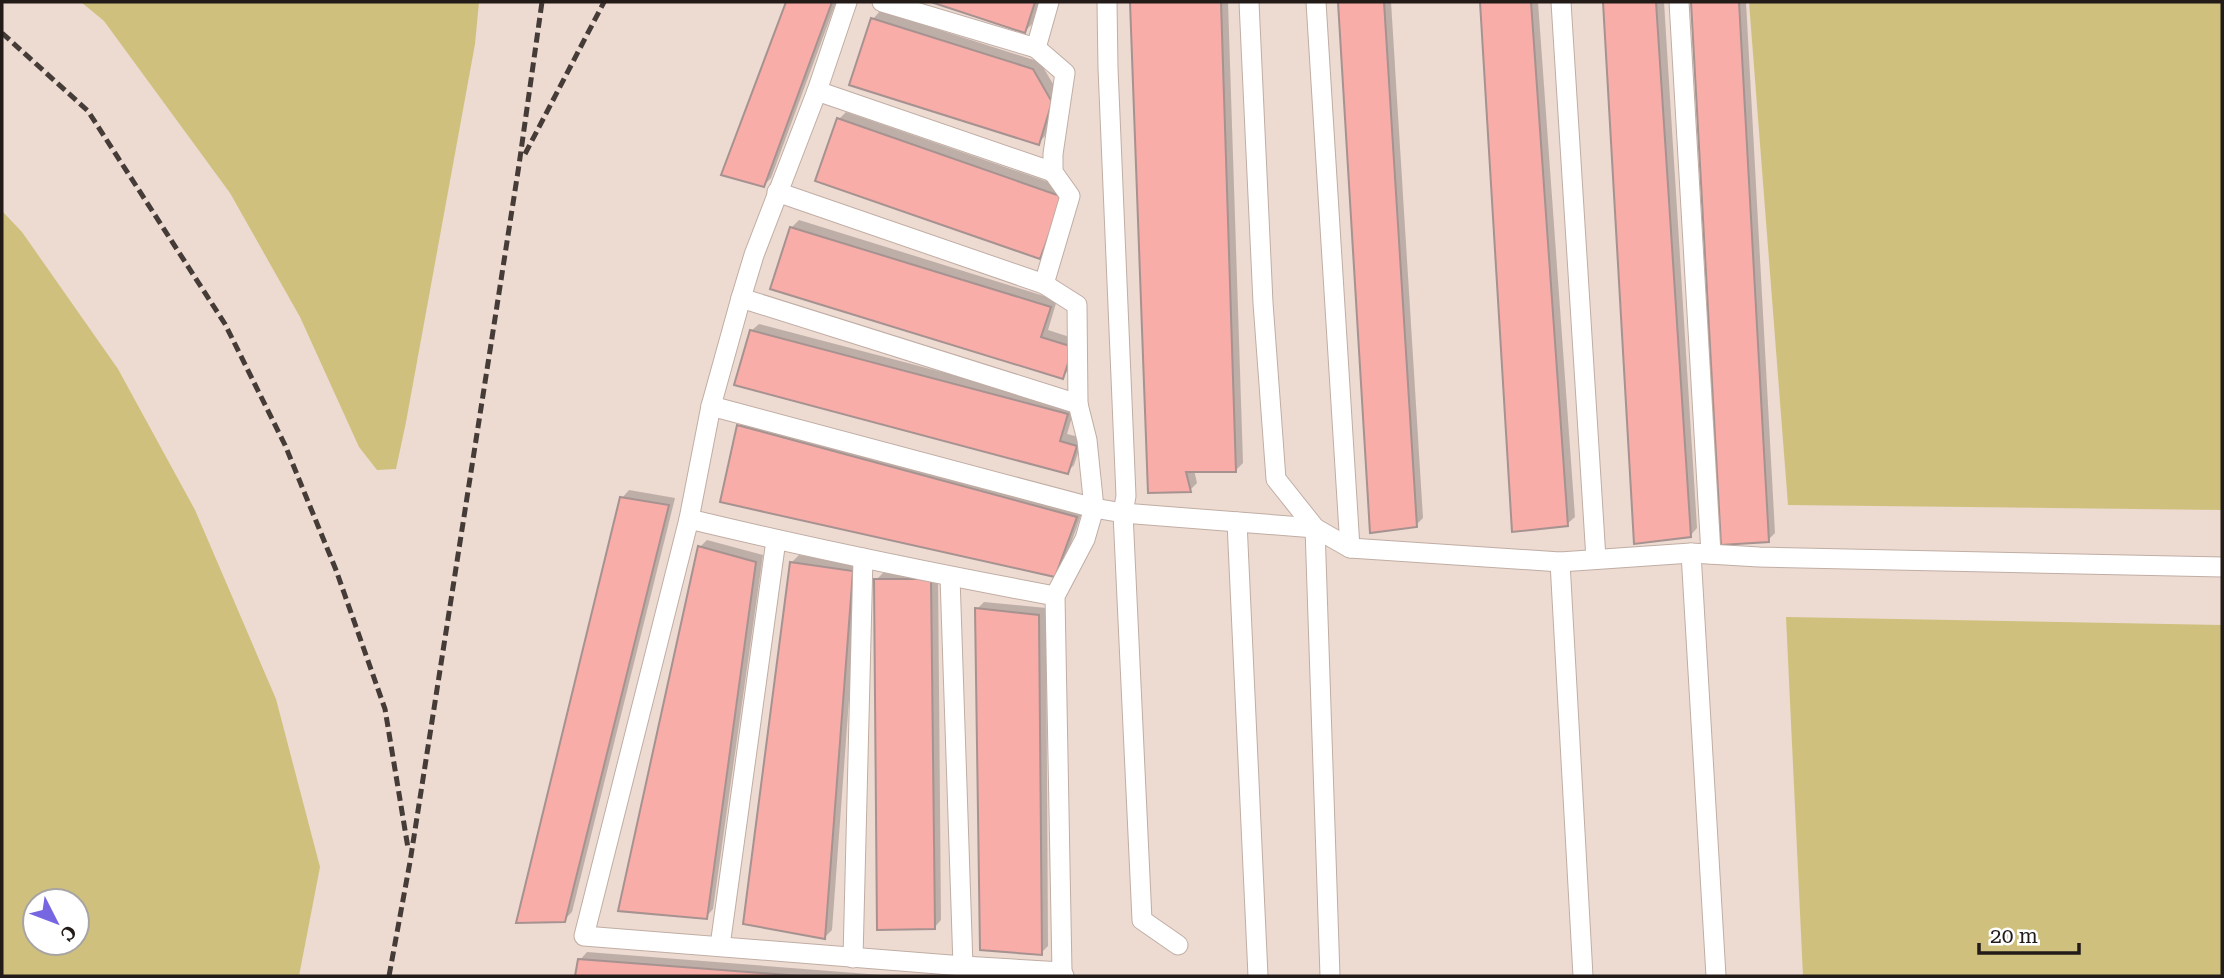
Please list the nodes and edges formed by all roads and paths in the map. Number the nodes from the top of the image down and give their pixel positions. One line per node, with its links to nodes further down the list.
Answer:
1 (848, 2): 10 (lane)
2 (882, 2): 9 (lane)
3 (1049, 2): 9 (lane)
4 (1107, 2): 18 (lane)
5 (1249, 2): 21 (lane)
6 (1316, 2): 23 (lane)
7 (1561, 2): 27 (lane)
8 (1679, 2): 25 (lane)
9 (1036, 48): 11 (lane)
10 (817, 91): 11 (lane); 12 (lane)
11 (1053, 172): 13 (lane)
12 (777, 192): 13 (lane); 14 (lane)
13 (1044, 284): 15 (lane)
14 (741, 298): 15 (lane); 16 (lane)
15 (1078, 404): 17 (lane)
16 (711, 406): 17 (lane); 19 (lane)
17 (1094, 508): 18 (lane); 31 (lane)
18 (1124, 513): 20 (lane); 32 (lane)
19 (689, 519): 22 (lane); 33 (lane)
20 (1237, 522): 21 (lane); 37 (lane)
21 (1315, 528): 23 (lane); 38 (lane)
22 (776, 540): 26 (lane); 33 (lane)
23 (1350, 548): 28 (lane)
24 (1691, 553): 25 (lane); 27 (lane); 40 (lane)
25 (1711, 554): 29 (lane)
26 (863, 558): 30 (lane); 34 (lane)
27 (1596, 559): 28 (lane)
28 (1560, 562): 39 (lane)
29 (2222, 567)
30 (950, 577): 31 (lane); 35 (lane)
31 (1055, 596): 36 (lane)
32 (1178, 945)
33 (720, 946): 34 (lane)
34 (853, 958): 35 (lane)
35 (963, 966): 36 (lane)
36 (1063, 974)
37 (1258, 976)
38 (1330, 976)
39 (1583, 976)
40 (1716, 976)

